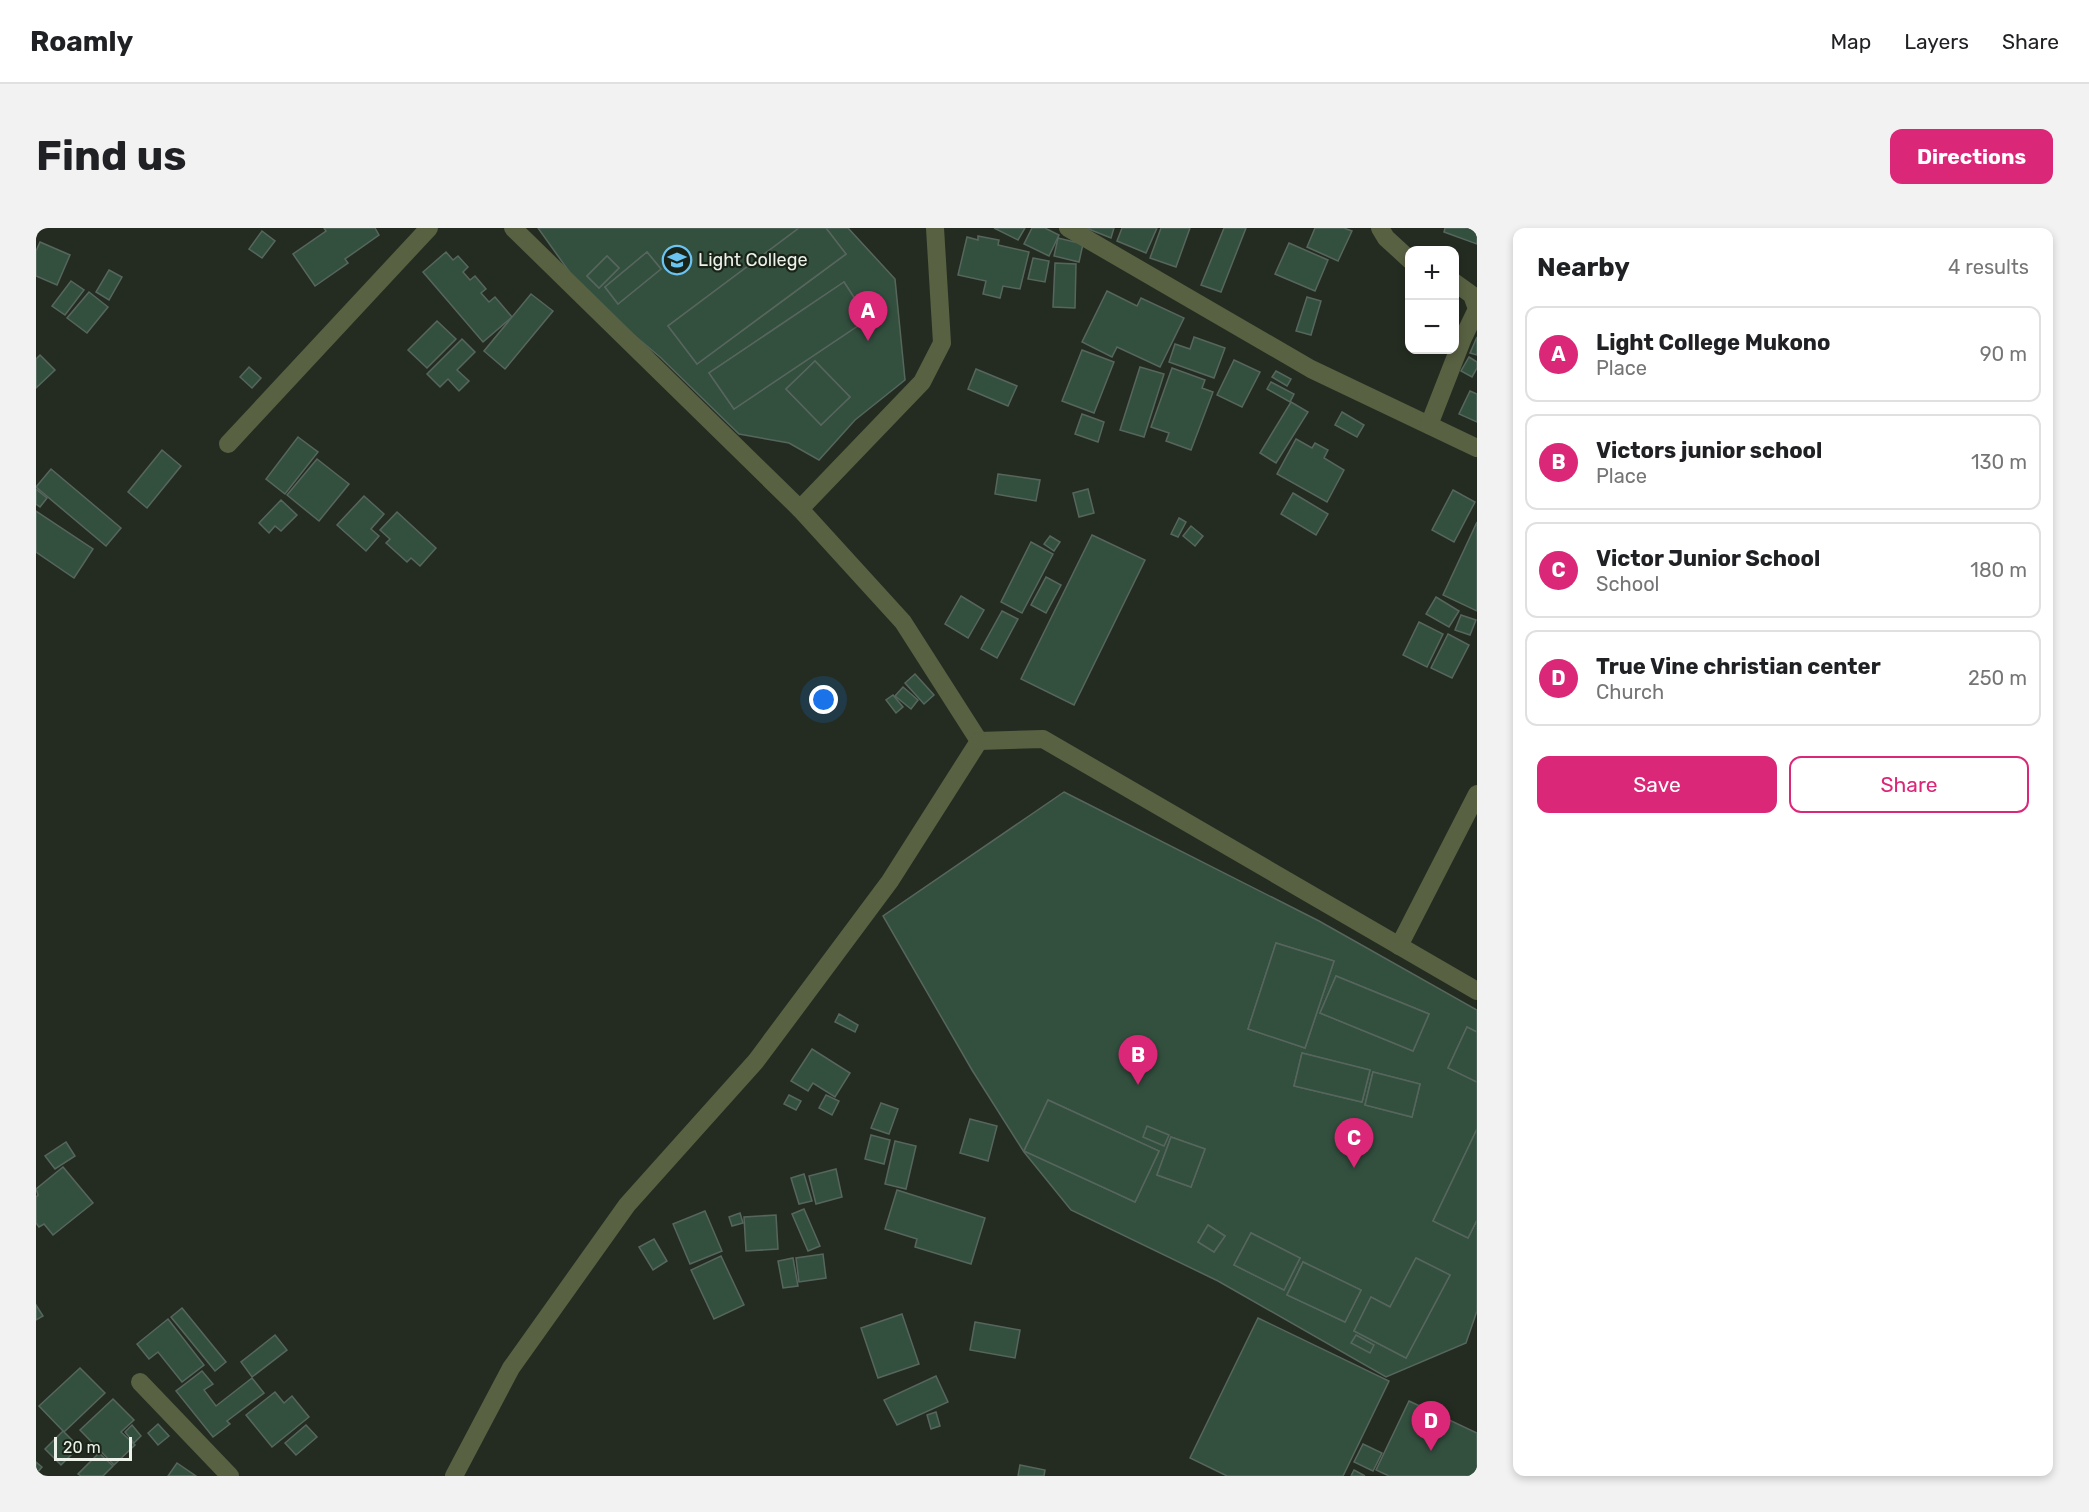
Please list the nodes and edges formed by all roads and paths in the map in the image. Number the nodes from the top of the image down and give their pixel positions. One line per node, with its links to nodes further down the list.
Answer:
1 (429, 228): 9 (street)
2 (513, 228): 11 (street)
3 (935, 228): 11 (street)
4 (1068, 228): 8 (street)
5 (1380, 228): 6 (street)
6 (1405, 255)
7 (1459, 285): 8 (street)
8 (1429, 425): 10 (street)
9 (228, 444)
10 (1477, 448)
11 (800, 509): 12 (street)
12 (979, 741): 14 (street); 18 (street)
13 (1477, 794): 14 (street)
14 (1399, 946): 15 (street)
15 (1477, 991)
16 (140, 1382): 17 (street)
17 (230, 1476)
18 (454, 1476)

